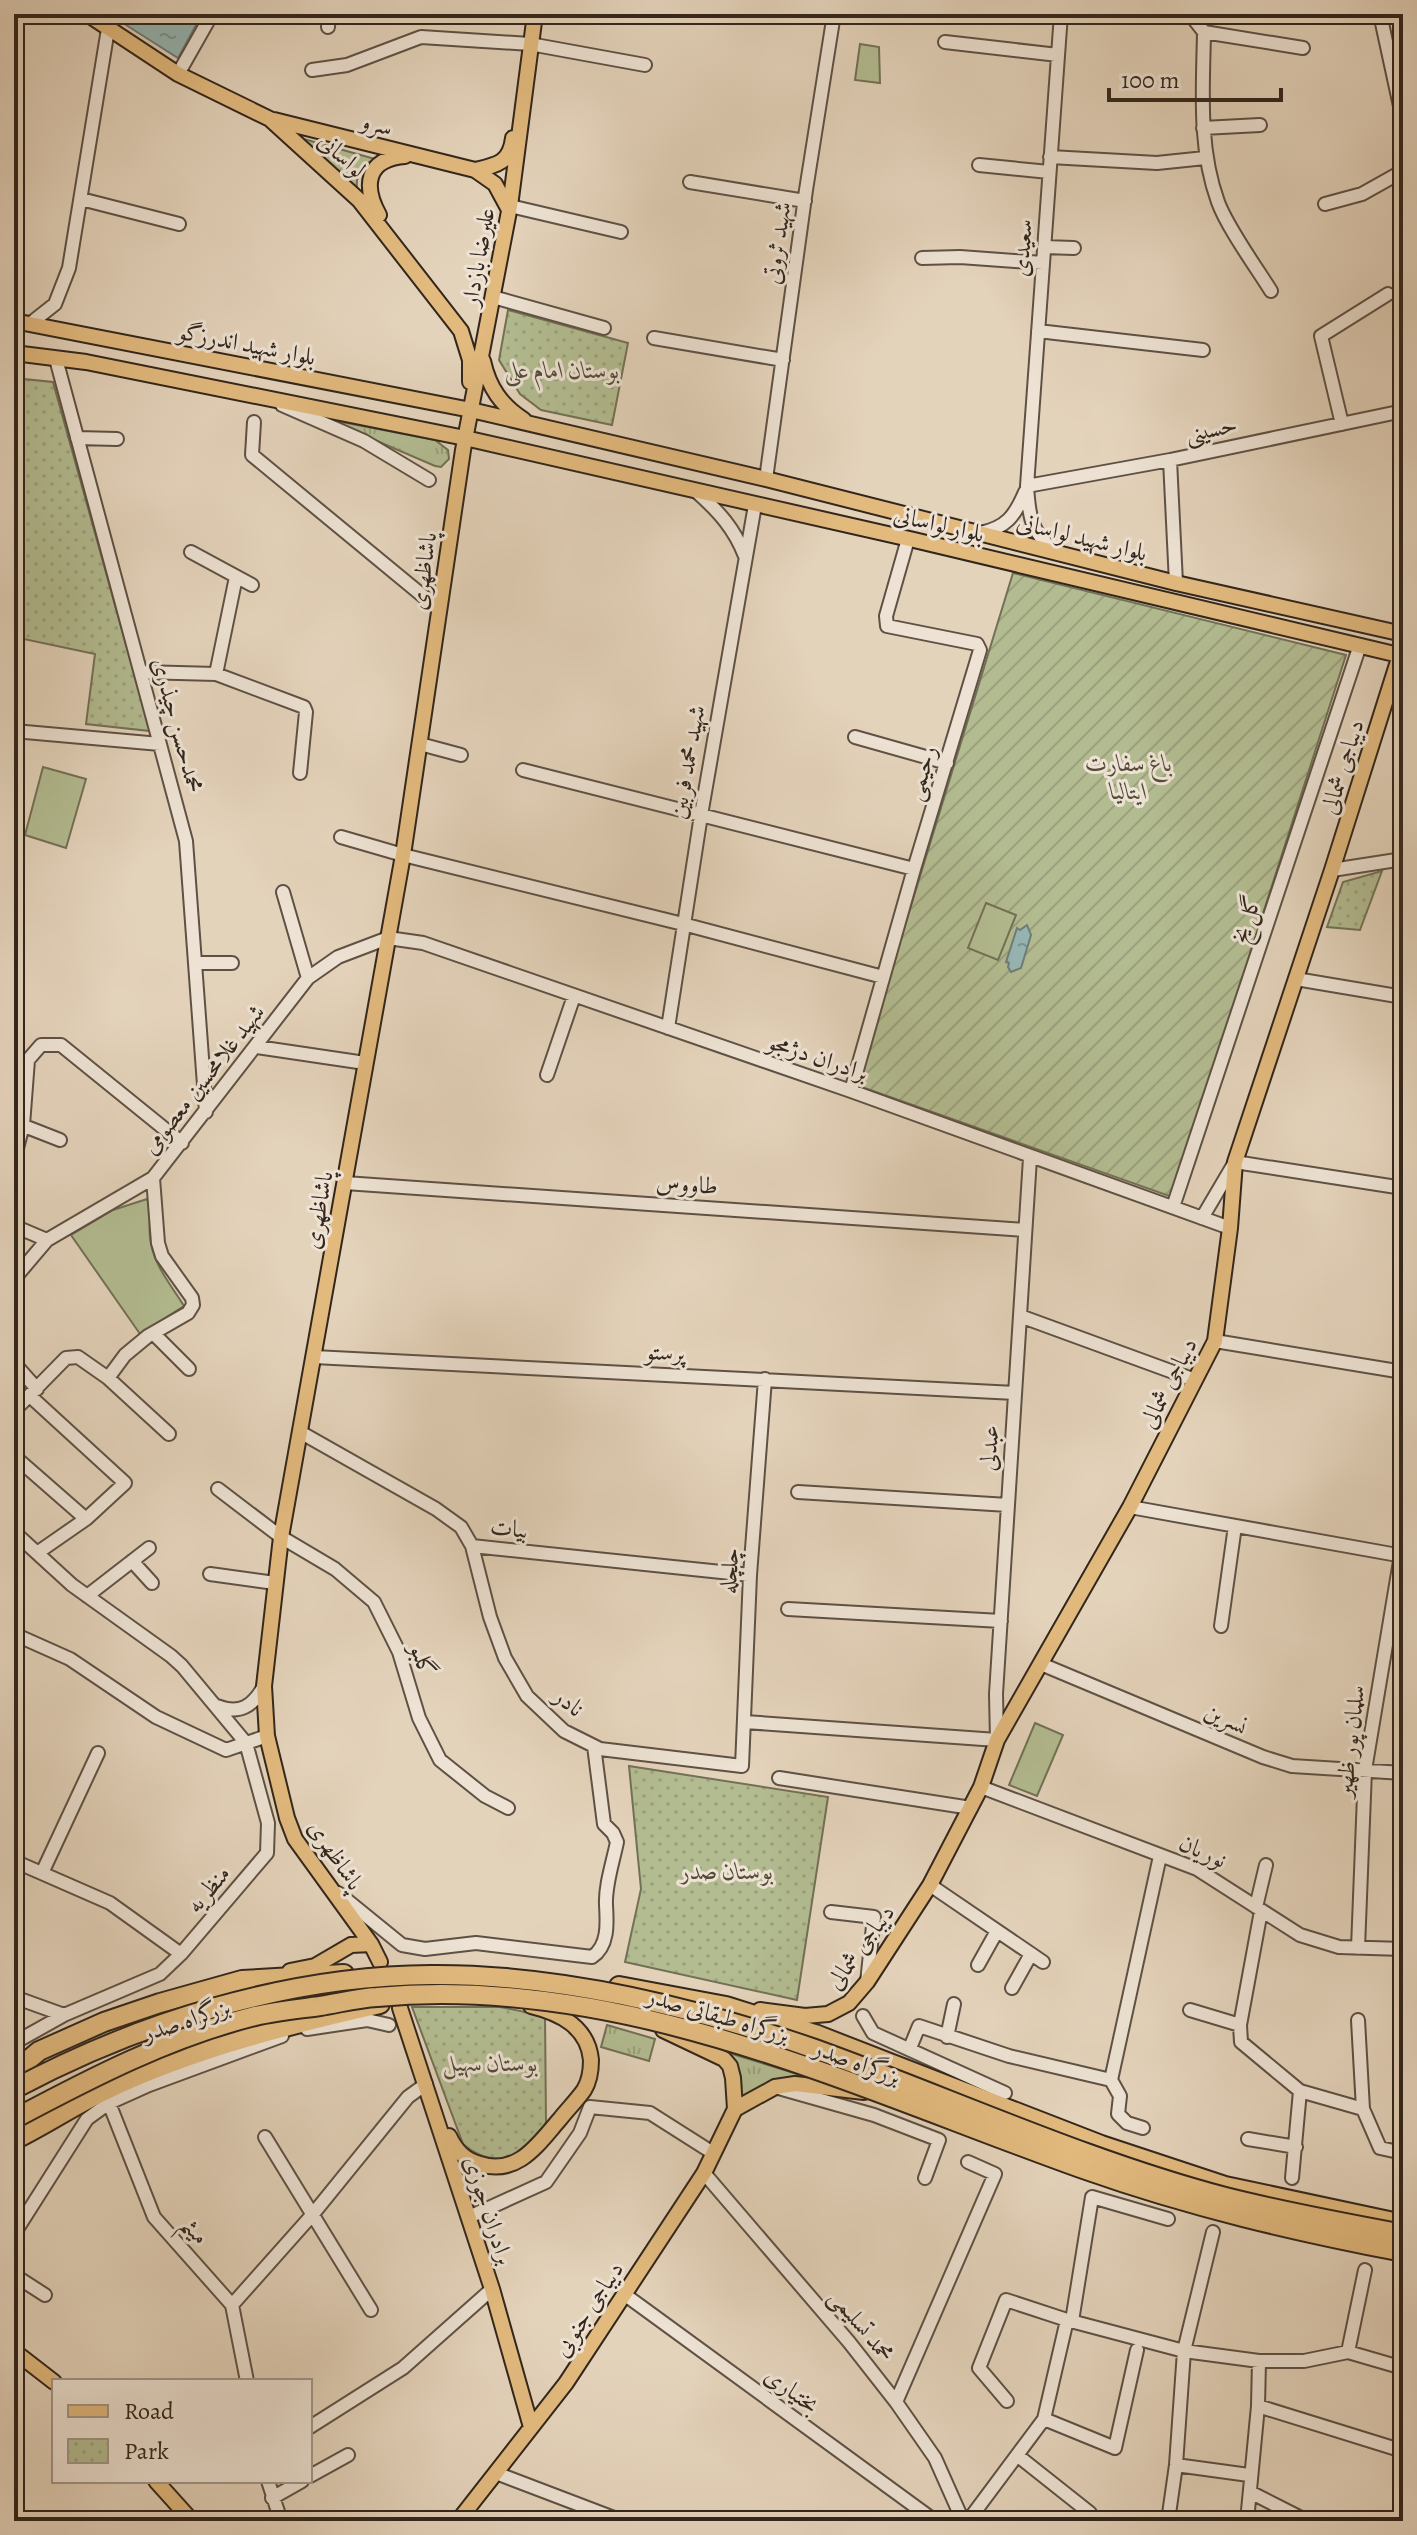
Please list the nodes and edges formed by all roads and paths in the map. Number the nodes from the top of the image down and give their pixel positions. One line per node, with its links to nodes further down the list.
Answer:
1 (87, 14): 8 (main road, لواسانی)
2 (212, 14): 16 (street)
3 (535, 14): 11 (main road, علیرضا بازدار)
4 (834, 14): 32 (street, شهید ثروتی)
5 (1061, 14): 13 (street, سعیدی)
6 (1190, 14): 9 (street)
7 (1380, 14): 17 (street)
8 (108, 29): 16 (main road, لواسانی); 31 (street)
9 (1204, 32): 12 (street); 22 (street)
10 (945, 42): 13 (street)
11 (530, 44): 14 (street); 15 (street); 18 (main road, علیرضا بازدار)
12 (1303, 48)
13 (1058, 55): 23 (street, سعیدی)
14 (645, 65)
15 (312, 70)
16 (178, 74): 19 (main road, لواسانی)
17 (1400, 96): 20 (street)
18 (521, 111): 27 (main road, علیرضا بازدار); 34 (main road, علیرضا بازدار)
19 (270, 119): 25 (main road, سرو); 40 (main road, لواسانی)
20 (1403, 120)
21 (1260, 125): 22 (street)
22 (1203, 128): 24 (street)
23 (1050, 157): 24 (street); 29 (street, سعیدی)
24 (1205, 158): 42 (street)
25 (425, 159): 27 (main road, سرو); 40 (main road)
26 (979, 165): 29 (street)
27 (475, 170): 34 (main road)
28 (1403, 171): 33 (street)
29 (1049, 172): 37 (street, سعیدی)
30 (690, 182): 32 (street)
31 (81, 199): 35 (street); 47 (street)
32 (805, 201): 57 (street, شهید ثروتی)
33 (1325, 204)
34 (509, 210): 36 (street); 44 (main road, علیرضا بازدار)
35 (179, 224)
36 (621, 232)
37 (1044, 247): 38 (street); 41 (street, سعیدی)
38 (1074, 248)
39 (922, 258): 41 (street)
40 (407, 260): 49 (main road, لواسانی)
41 (1043, 263): 50 (street, سعیدی)
42 (1271, 291)
43 (1388, 294): 63 (street)
44 (493, 297): 45 (main road, علیرضا بازدار); 48 (street)
45 (489, 319): 49 (main road); 55 (main road, علیرضا بازدار)
46 (14, 321): 47 (main road, بلوار شهید اندرزگو)
47 (31, 323): 54 (main road, بلوار شهید اندرزگو)
48 (604, 328)
49 (461, 331): 60 (main road, لواسانی)
50 (1038, 331): 52 (street); 72 (street, سعیدی)
51 (654, 338): 57 (street)
52 (1203, 350)
53 (14, 353): 56 (main road, بلوار شهید اندرزگو)
54 (180, 353): 58 (main road); 60 (main road, بلوار شهید اندرزگو)
55 (482, 357): 60 (main road, علیرضا بازدار); 64 (main road)
56 (56, 359): 58 (main road, بلوار شهید اندرزگو); 65 (street, محمدحسن چیذری)
57 (783, 360): 70 (street, شهید ثروتی)
58 (175, 380): 59 (main road, بلوار شهید اندرزگو)
59 (269, 399): 66 (main road, بلوار شهید اندرزگو); 71 (street)
60 (471, 410): 64 (main road); 66 (main road, پاشاظهری)
61 (1403, 411): 63 (street, حسینی)
62 (254, 422): 83 (street)
63 (1342, 424): 69 (street, حسینی)
64 (534, 425): 68 (main road); 70 (main road, بلوار شهید لواسانی)
65 (77, 438): 67 (street); 87 (street, محمدحسن چیذری)
66 (465, 438): 68 (main road, بلوار لواسانی); 83 (main road, پاشاظهری)
67 (117, 439)
68 (527, 452): 73 (main road, بلوار لواسانی)
69 (1170, 460): 72 (street, حسینی); 81 (street)
70 (766, 479): 75 (main road, بلوار شهید لواسانی)
71 (429, 480)
72 (1027, 486): 75 (street, سعیدی); 78 (street, سعیدی)
73 (697, 492): 74 (main road, بلوار لواسانی); 79 (street)
74 (755, 505): 76 (main road, بلوار لواسانی); 79 (street, شهید محمد فربین)
75 (975, 534): 78 (main road, بلوار شهید لواسانی)
76 (908, 539): 85 (main road, بلوار لواسانی); 94 (street, رحیمی)
77 (191, 552): 80 (street)
78 (1056, 553): 81 (main road, بلوار شهید لواسانی)
79 (745, 556): 97 (street, شهید محمد فربین)
80 (236, 577): 82 (street); 88 (street)
81 (1176, 583): 84 (main road, بلوار شهید لواسانی)
82 (252, 585)
83 (440, 610): 92 (main road, پاشاظهری)
84 (1403, 634)
85 (1360, 645): 86 (main road, بلوار لواسانی); 130 (street, گل یخ)
86 (1401, 656): 102 (main road, دیباجی شمالی)
87 (141, 672): 88 (street); 91 (street, محمدحسن چیذری)
88 (216, 674): 96 (street)
89 (14, 731): 91 (street)
90 (855, 737): 94 (street)
91 (160, 744): 106 (street, محمدحسن چیذری)
92 (420, 744): 93 (street); 99 (main road, پاشاظهری)
93 (461, 755)
94 (947, 763): 101 (street, رحیمی)
95 (523, 770): 97 (street)
96 (300, 773)
97 (701, 815): 101 (street); 104 (street, شهید محمد فربین)
98 (341, 837): 99 (street)
99 (403, 855): 104 (street); 105 (main road, پاشاظهری)
100 (1403, 859): 102 (street)
101 (914, 869): 108 (street, رحیمی)
102 (1332, 870): 110 (main road, دیباجی شمالی)
103 (283, 892): 109 (street)
104 (683, 924): 108 (street); 113 (street, شهید محمد فربین)
105 (388, 938): 109 (street, شهید غلامحسین معصومی); 111 (street, برادران دژمجو); 117 (main road, پاشاظهری)
106 (195, 963): 107 (street); 120 (street, محمدحسن چیذری)
107 (232, 963)
108 (883, 977): 119 (street, رحیمی)
109 (308, 978): 114 (street, شهید غلامحسین معصومی)
110 (1296, 979): 112 (street); 126 (main road, دیباجی شمالی)
111 (574, 996): 113 (street, برادران دژمجو); 118 (street)
112 (1403, 997)
113 (668, 1028): 119 (street, برادران دژمجو)
114 (257, 1047): 117 (street); 120 (street, شهید غلامحسین معصومی)
115 (14, 1054): 116 (street)
116 (28, 1060): 121 (street); 123 (street)
117 (365, 1063): 128 (main road, پاشاظهری)
118 (547, 1075)
119 (851, 1091): 124 (street, برادران دژمجو)
120 (206, 1112): 123 (street, شهید غلامحسین معصومی)
121 (18, 1124): 122 (street); 125 (street)
122 (60, 1140)
123 (182, 1143): 127 (street, شهید غلامحسین معصومی)
124 (1030, 1158): 130 (street, برادران دژمجو); 134 (street, عبدلی)
125 (14, 1160)
126 (1235, 1162): 129 (street); 131 (street); 133 (main road, دیباجی شمالی)
127 (153, 1178): 135 (street, شهید غلامحسین معصومی); 138 (street)
128 (345, 1183): 134 (street, طاووس); 140 (main road, پاشاظهری)
129 (1403, 1188)
130 (1173, 1207): 131 (street, برادران دژمجو)
131 (1202, 1218): 133 (street, برادران دژمجو)
132 (14, 1226): 135 (street)
133 (1230, 1228): 139 (main road, دیباجی شمالی)
134 (1025, 1230): 137 (street, عبدلی)
135 (47, 1240): 136 (street, شهید غلامحسین معصومی)
136 (14, 1279)
137 (1020, 1316): 146 (street); 148 (street, عبدلی)
138 (153, 1333): 142 (street); 144 (street)
139 (1215, 1341): 143 (street); 146 (main road, دیباجی شمالی)
140 (314, 1357): 145 (street, پرستو); 150 (main road, پاشاظهری)
141 (14, 1363): 147 (street)
142 (189, 1369)
143 (1403, 1372)
144 (108, 1378): 147 (street); 151 (street)
145 (765, 1379): 148 (street, پرستو); 167 (street, چلچله)
146 (1195, 1380): 156 (main road, دیباجی شمالی)
147 (33, 1393): 149 (street); 157 (street)
148 (1015, 1393): 155 (street, عبدلی)
149 (14, 1411)
150 (300, 1432): 160 (main road, پاشاظهری); 161 (street, بیات)
151 (169, 1434)
152 (14, 1456): 157 (street)
153 (218, 1489): 160 (street, گلبو)
154 (798, 1492): 155 (street)
155 (1008, 1505): 172 (street, عبدلی)
156 (1130, 1507): 158 (street); 175 (main road, دیباجی شمالی)
157 (86, 1519): 164 (street)
158 (1235, 1526): 163 (street); 173 (street)
159 (14, 1532): 164 (street)
160 (281, 1537): 169 (main road, پاشاظهری); 191 (street, گلبو)
161 (472, 1546): 167 (street, بیات); 184 (street, نادر)
162 (149, 1548): 165 (street)
163 (1402, 1551): 187 (street, سلمان پور ظهیر)
164 (37, 1553): 170 (street)
165 (132, 1561): 168 (street); 170 (street)
166 (210, 1574): 169 (street)
167 (750, 1575): 180 (street, چلچله)
168 (152, 1583)
169 (275, 1583): 176 (main road, پاشاظهری)
170 (87, 1596): 179 (street)
171 (788, 1609): 172 (street)
172 (1001, 1621): 177 (street, عبدلی)
173 (1221, 1626)
174 (14, 1634): 183 (street)
175 (1041, 1664): 178 (main road, دیباجی شمالی); 187 (street, نسرین)
176 (264, 1686): 179 (street); 181 (main road, پاشاظهری)
177 (996, 1694): 178 (street); 182 (street, عبدلی)
178 (1019, 1704): 182 (main road, دیباجی شمالی)
179 (214, 1705): 183 (street)
180 (745, 1722): 182 (street); 186 (street, چلچله)
181 (267, 1736): 183 (street); 198 (main road, پاشاظهری)
182 (997, 1740): 190 (main road, دیباجی شمالی)
183 (246, 1743): 205 (street, منظریه)
184 (594, 1746): 186 (street, نادر); 198 (street)
185 (98, 1753): 196 (street)
186 (742, 1766)
187 (1365, 1770): 188 (street, نسرین); 203 (street, سلمان پور ظهیر)
188 (1403, 1773)
189 (779, 1778): 192 (street)
190 (981, 1787): 192 (main road, دیباجی شمالی); 193 (street, نوریان)
191 (508, 1808)
192 (971, 1808): 197 (main road, دیباجی شمالی)
193 (1160, 1856): 199 (street, نوریان); 232 (street)
194 (14, 1861): 196 (street)
195 (1266, 1865): 199 (street)
196 (42, 1873): 205 (street)
197 (930, 1885): 201 (street); 211 (main road, دیباجی شمالی)
198 (330, 1886): 202 (main road, پاشاظهری)
199 (1258, 1909): 203 (street, نوریان); 225 (street)
200 (831, 1912): 211 (street)
201 (997, 1931): 206 (street); 208 (street)
202 (371, 1944): 209 (main road, پاشاظهری); 210 (main road)
203 (1358, 1948): 204 (street, نوریان)
204 (1403, 1949)
205 (181, 1954): 220 (street, منظریه)
206 (1031, 1954): 207 (street); 212 (street)
207 (1043, 1962)
208 (978, 1965)
209 (381, 1968): 210 (highway, بزرگراه صدر); 218 (highway, بزرگراه صدر)
210 (242, 1980): 229 (highway, بزرگراه صدر)
211 (867, 1982): 218 (main road, دیباجی شمالی)
212 (1012, 1988)
213 (14, 1997): 220 (street)
214 (508, 2000): 216 (highway, بزرگراه صدر); 223 (highway, بزرگراه صدر); 233 (main road)
215 (380, 2004): 216 (highway, بزرگراه صدر, bridge); 242 (highway, بزرگراه صدر); 246 (highway)
216 (405, 2004): 233 (main road, برادران جوزی)
217 (954, 2004): 226 (street)
218 (726, 2006): 257 (highway, بزرگراه صدر)
219 (1190, 2010): 225 (street)
220 (64, 2015): 227 (street, منظریه)
221 (863, 2016): 228 (street)
222 (1358, 2020): 241 (street)
223 (644, 2021): 237 (highway, بزرگراه صدر); 240 (main road)
224 (389, 2025): 239 (street)
225 (1240, 2025): 236 (street)
226 (947, 2037): 228 (street); 232 (street)
227 (14, 2043)
228 (910, 2048): 238 (street)
229 (39, 2051): 230 (highway); 231 (highway, بزرگراه صدر)
230 (14, 2065)
231 (14, 2072)
232 (1111, 2080): 243 (street)
233 (426, 2084): 254 (street); 255 (main road, برادران جوزی)
234 (775, 2087): 237 (main road); 240 (main road); 252 (street)
235 (14, 2089): 260 (highway, بزرگراه طبقاتی صدر, bridge)
236 (1300, 2091): 241 (street); 247 (street)
237 (874, 2093): 261 (highway, بزرگراه صدر)
238 (1005, 2093)
239 (109, 2103): 258 (street); 267 (street, میثم)
240 (735, 2109): 248 (main road, دیباجی جنوبی)
241 (1363, 2109): 249 (street)
242 (14, 2123): 261 (highway, بزرگراه طبقاتی صدر, bridge)
243 (1143, 2128)
244 (265, 2137): 254 (street)
245 (1248, 2139): 247 (street)
246 (14, 2140)
247 (1296, 2147): 253 (street)
248 (713, 2153): 251 (main road, دیباجی جنوبی); 255 (street)
249 (1403, 2153)
250 (968, 2162): 279 (street)
251 (704, 2173): 265 (main road, دیباجی جنوبی); 279 (street, محمد تسلیمی)
252 (925, 2178)
253 (1292, 2178)
254 (313, 2214): 267 (street); 268 (street)
255 (469, 2217): 264 (main road, برادران جوزی)
256 (1168, 2219): 269 (street)
257 (1403, 2224)
258 (15, 2230)
259 (1213, 2232): 272 (street)
260 (1403, 2234)
261 (1403, 2254)
262 (1365, 2270): 273 (street)
263 (14, 2275): 266 (street)
264 (492, 2289): 282 (street); 283 (main road, برادران جوزی)
265 (624, 2294): 283 (main road, دیباجی جنوبی); 296 (street, بختیاری)
266 (45, 2295)
267 (232, 2305): 276 (street)
268 (371, 2310)
269 (1069, 2321): 272 (street); 278 (street); 281 (street)
270 (1137, 2350): 281 (street)
271 (14, 2351): 277 (main road)
272 (1184, 2351): 274 (street); 287 (street)
273 (1348, 2352): 274 (street); 275 (street)
274 (1259, 2361): 280 (street)
275 (1403, 2368)
276 (247, 2379)
277 (52, 2380)
278 (1007, 2401)
279 (896, 2402): 306 (street, محمد تسلیمی)
280 (1258, 2406): 284 (street); 290 (street)
281 (1044, 2419): 286 (street)
282 (312, 2426)
283 (531, 2427): 288 (main road, دیباجی جنوبی)
284 (1403, 2451)
285 (348, 2455): 289 (street)
286 (1018, 2456): 297 (street); 306 (street)
287 (1176, 2465): 290 (street); 307 (street)
288 (496, 2473): 300 (main road, دیباجی جنوبی); 301 (street)
289 (312, 2475)
290 (1249, 2475): 294 (street)
291 (158, 2483): 298 (main road)
292 (268, 2483): 295 (street)
293 (298, 2483): 295 (street)
294 (1250, 2492): 308 (street); 309 (street)
295 (272, 2498): 299 (street)
296 (917, 2509): 304 (street); 305 (street, بختیاری)
297 (1090, 2513)
298 (192, 2521)
299 (281, 2521)
300 (458, 2521)
301 (622, 2521)
302 (661, 2521): 303 (street)
303 (686, 2521)
304 (909, 2521)
305 (935, 2521)
306 (966, 2521)
307 (1168, 2521)
308 (1247, 2521)
309 (1307, 2521)

